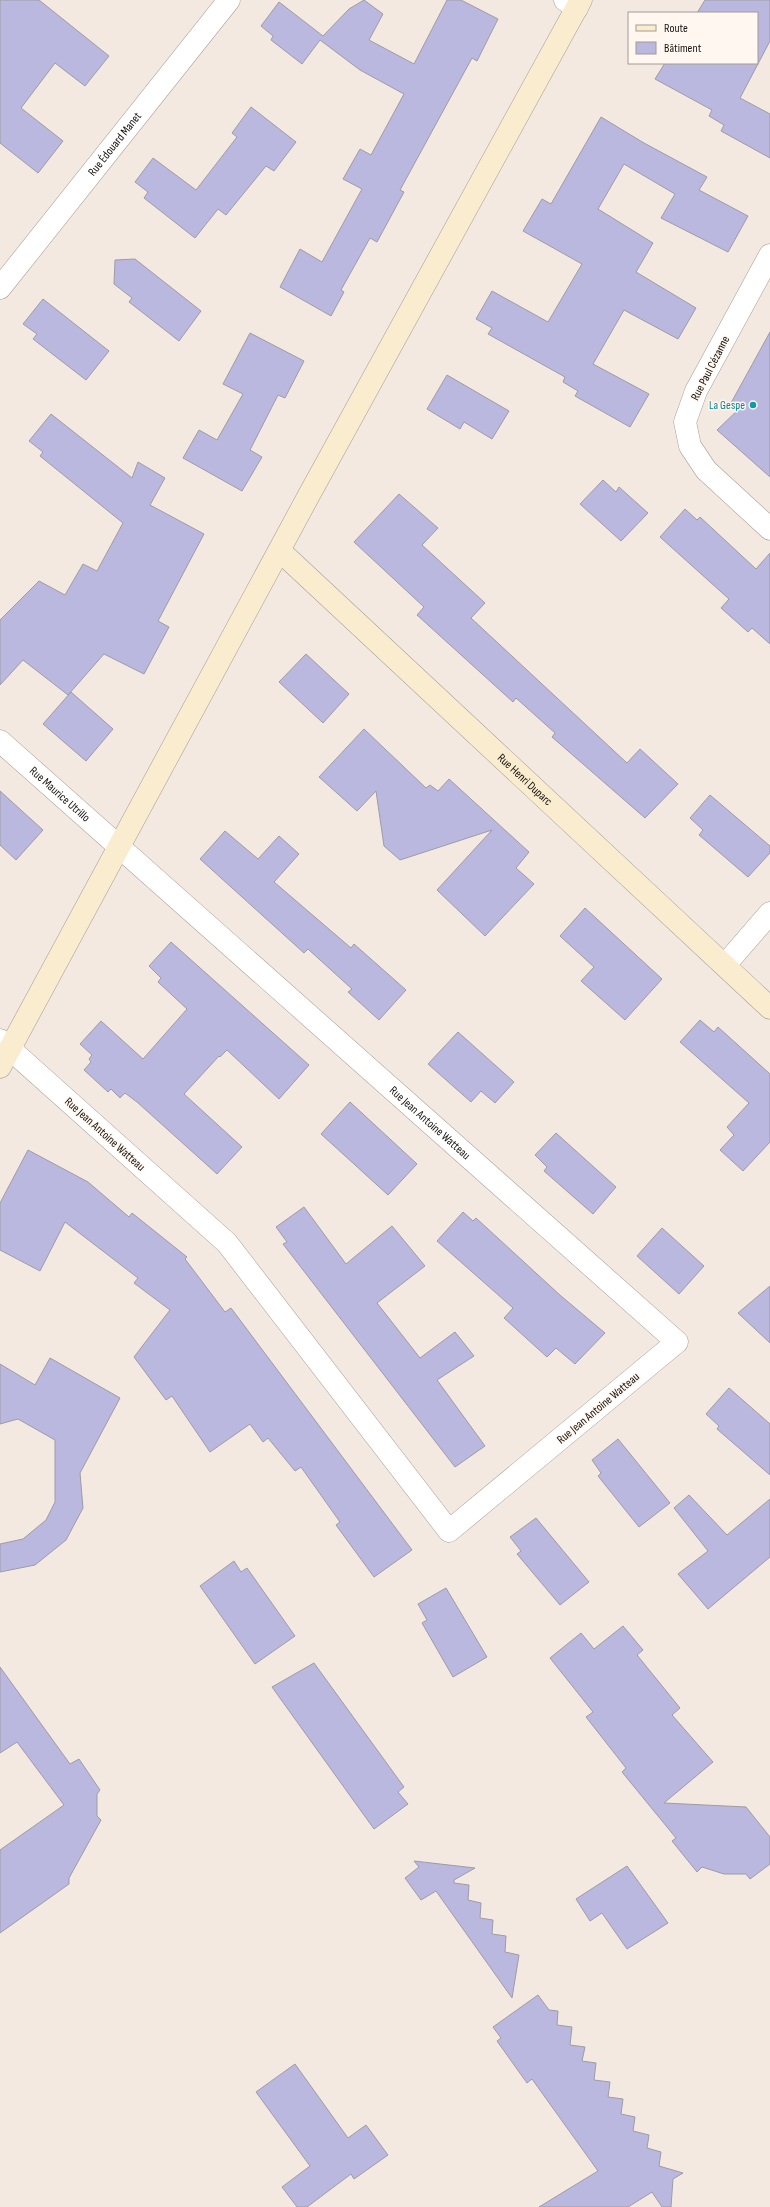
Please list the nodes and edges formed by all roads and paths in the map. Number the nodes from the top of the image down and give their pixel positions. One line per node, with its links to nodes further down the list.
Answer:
1 (229, 0): 4 (street, Rue Édouard Manet)
2 (575, 3): 6 (main road)
3 (770, 255): 5 (street, Rue Paul Cézanne)
4 (0, 288)
5 (770, 529)
6 (280, 551): 8 (main road); 10 (main road, Rue Henri Duparc)
7 (0, 741): 8 (street, Rue Maurice Utrillo)
8 (119, 847): 12 (main road); 12 (street, Rue Jean Antoine Watteau)
9 (770, 913): 10 (street)
10 (725, 965): 11 (main road, Rue Henri Duparc)
11 (770, 1008)
12 (3, 1052)

